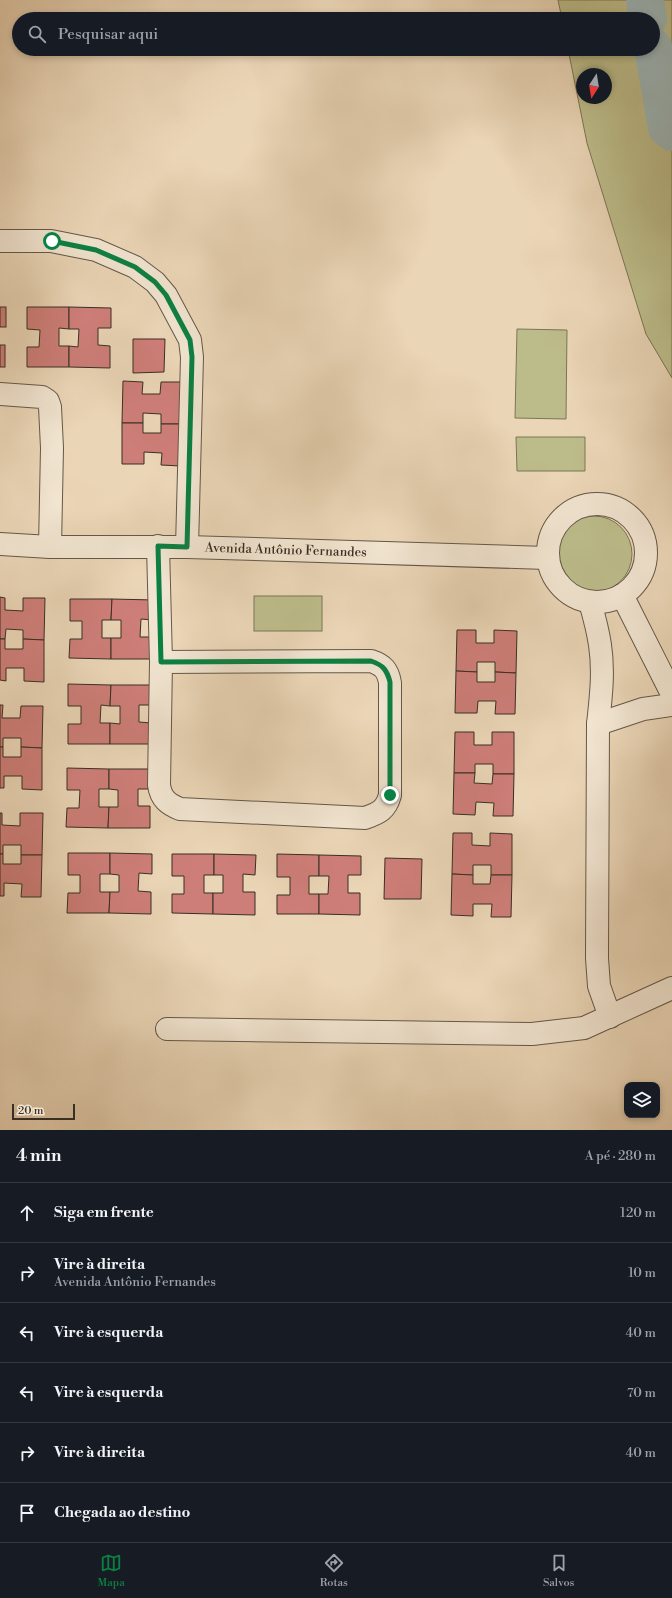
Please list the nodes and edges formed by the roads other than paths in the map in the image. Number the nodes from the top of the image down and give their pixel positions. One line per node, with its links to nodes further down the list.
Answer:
1 (0, 241): 6 (street)
2 (0, 394): 5 (street)
3 (0, 544): 5 (street, Avenida Antônio Fernandes)
4 (158, 546): 5 (street, Avenida Antônio Fernandes); 6 (street, Avenida Antônio Fernandes); 10 (street)
5 (50, 547)
6 (187, 547): 7 (street, Avenida Antônio Fernandes)
7 (547, 558): 8 (street); 9 (street)
8 (622, 596): 9 (street); 11 (street)
9 (590, 602): 13 (street)
10 (161, 662): 10 (street)
11 (672, 694)
12 (672, 705): 13 (street)
13 (598, 724): 15 (street)
14 (672, 988): 15 (street)
15 (610, 1017): 16 (street)
16 (167, 1029)

